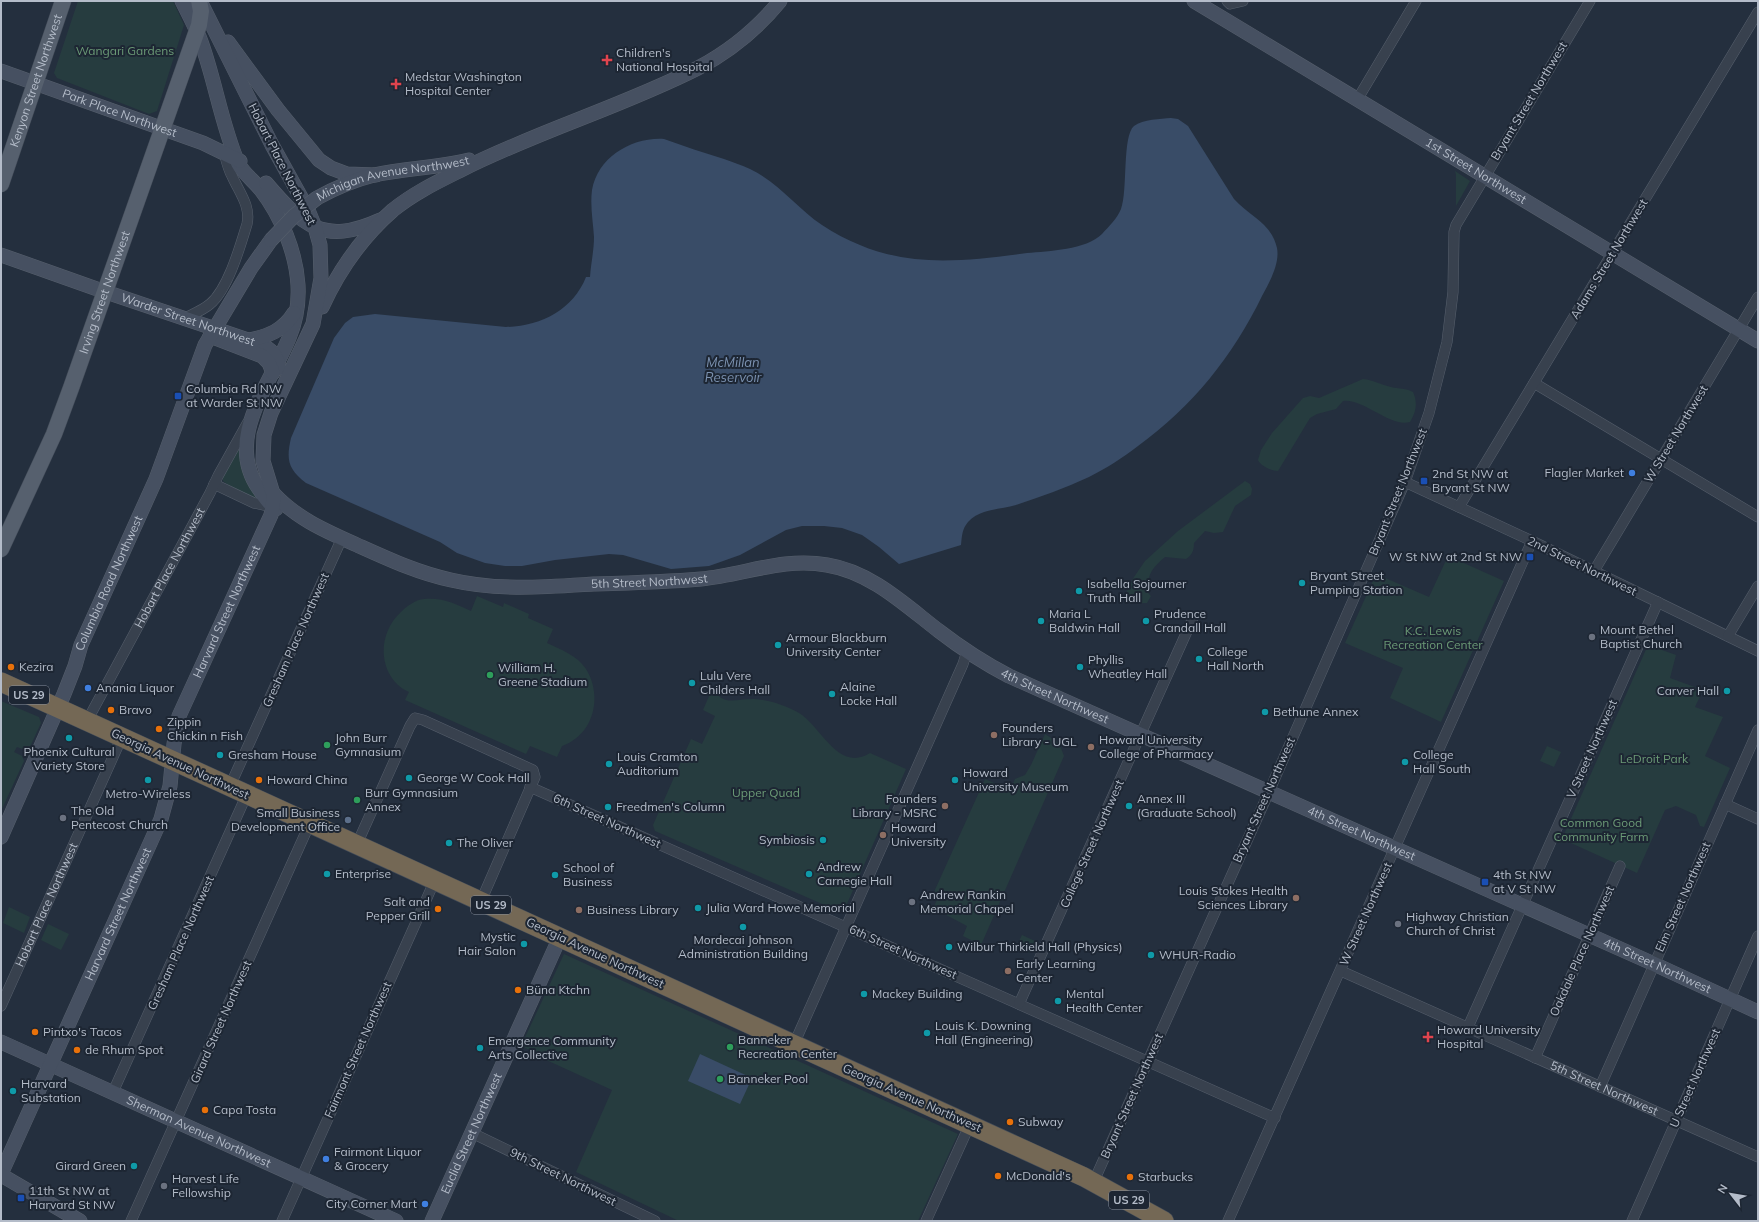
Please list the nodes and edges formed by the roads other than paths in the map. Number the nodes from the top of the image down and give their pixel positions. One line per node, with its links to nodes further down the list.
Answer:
1 (63, 1): 15 (main road, Kenyon Street Northwest)
2 (182, 1): 13 (main road)
3 (199, 1): 12 (main road, Hobart Place Northwest); 13 (main road, Irving Street Northwest)
4 (780, 1): 19 (main road, Michigan Avenue Northwest)
5 (1194, 1): 11 (main road, 1st Street Northwest)
6 (1243, 1): 9 (street)
7 (1416, 1): 16 (street)
8 (1590, 1): 22 (street, Bryant Street Northwest)
9 (1229, 2): 11 (street)
10 (1758, 12): 26 (street, Adams Street Northwest)
11 (1222, 18): 16 (main road, 1st Street Northwest)
12 (213, 27): 21 (main road); 25 (main road, Hobart Place Northwest)
13 (197, 31): 17 (main road, Irving Street Northwest); 20 (main road, Hobart Place Northwest)
14 (1, 71): 15 (main road, Park Place Northwest)
15 (35, 83): 17 (main road, Park Place Northwest); 23 (main road, Kenyon Street Northwest)
16 (1357, 100): 22 (main road, 1st Street Northwest)
17 (162, 130): 18 (main road, Park Place Northwest); 28 (main road, Irving Street Northwest)
18 (224, 152): 20 (main road, Park Place Northwest); 31 (street)
19 (492, 154): 21 (main road, Michigan Avenue Northwest); 24 (main road, Michigan Avenue Northwest)
20 (237, 159): 25 (main road, Park Place Northwest); 30 (main road, Hobart Place Northwest)
21 (376, 175): 34 (main road, Michigan Avenue Northwest, bridge)
22 (1484, 176): 26 (main road, 1st Street Northwest); 41 (street, Bryant Street Northwest)
23 (1, 184)
24 (386, 217): 25 (main road); 32 (main road, Michigan Avenue Northwest)
25 (315, 227): 32 (main road, Hobart Place Northwest)
26 (1612, 253): 33 (main road, 1st Street Northwest); 38 (street, Adams Street Northwest)
27 (1, 255): 28 (main road, Warder Street Northwest)
28 (105, 292): 31 (main road, Warder Street Northwest); 48 (main road, Irving Street Northwest)
29 (1758, 297): 33 (street, W Street Northwest)
30 (297, 308): 35 (main road); 37 (main road, Hobart Place Northwest)
31 (183, 319): 34 (main road, Warder Street Northwest)
32 (313, 324): 43 (main road, Hobart Place Northwest)
33 (1738, 330): 36 (main road, 1st Street Northwest); 40 (street, W Street Northwest)
34 (212, 332): 35 (main road, Warder Street Northwest); 37 (main road, Warder Street Northwest); 57 (main road, Columbia Road Northwest)
35 (248, 340): 37 (main road, Warder Street Northwest)
36 (1758, 341)
37 (275, 367): 39 (main road, Hobart Place Northwest); 43 (main road)
38 (1534, 383): 40 (street); 44 (street, Adams Street Northwest)
39 (253, 415): 42 (street, Hobart Place Northwest); 43 (main road, Hobart Place Northwest)
40 (1661, 459): 45 (street); 49 (street, W Street Northwest)
41 (1405, 482): 44 (street, 2nd Street Northwest); 65 (street, Bryant Street Northwest)
42 (214, 484): 43 (street); 58 (street, Hobart Place Northwest)
43 (273, 496): 46 (main road, 5th Street Northwest); 62 (main road, Harvard Street Northwest)
44 (1459, 507): 47 (street, 2nd Street Northwest)
45 (1758, 517)
46 (342, 538): 54 (main road, 5th Street Northwest); 64 (street, Gresham Place Northwest)
47 (1532, 541): 49 (street, 2nd Street Northwest); 71 (street, W Street Northwest)
48 (1, 549)
49 (1594, 571): 51 (street, 2nd Street Northwest)
50 (1758, 586): 53 (street)
51 (1658, 602): 53 (street, 2nd Street Northwest); 75 (street, V Street Northwest)
52 (1193, 618): 60 (street, College Street Northwest)
53 (1728, 636): 55 (street, 2nd Street Northwest)
54 (967, 651): 60 (main road, 4th Street Northwest); 76 (street)
55 (1758, 651)
56 (1, 682): 57 (highway, Georgia Avenue Northwest / US 29)
57 (58, 708): 58 (highway, Georgia Avenue Northwest / US 29); 69 (main road, Columbia Road Northwest)
58 (87, 721): 61 (highway, Georgia Avenue Northwest / US 29)
59 (1758, 730): 66 (street, Elm Street Northwest)
60 (1140, 735): 65 (main road, 4th Street Northwest); 83 (street, College Street Northwest)
61 (122, 737): 62 (highway, Georgia Avenue Northwest / US 29); 84 (street, Hobart Place Northwest)
62 (172, 760): 64 (highway, Georgia Avenue Northwest / US 29); 91 (main road, Harvard Street Northwest)
63 (530, 788): 70 (street); 74 (street); 76 (street, 6th Street Northwest)
64 (239, 790): 68 (highway, Georgia Avenue Northwest / US 29); 93 (street, Gresham Place Northwest)
65 (1268, 792): 71 (main road, 4th Street Northwest); 90 (street, Bryant Street Northwest)
66 (1725, 804): 67 (street); 80 (street, Elm Street Northwest)
67 (1758, 819)
68 (310, 823): 70 (highway, Georgia Avenue Northwest / US 29); 96 (street, Girard Street Northwest)
69 (1, 837)
70 (357, 844): 73 (highway, Georgia Avenue Northwest / US 29)
71 (1396, 849): 75 (main road, 4th Street Northwest); 81 (street, W Street Northwest)
72 (1620, 866): 77 (street, Oakdale Place Northwest)
73 (436, 880): 74 (highway, Georgia Avenue Northwest / US 29); 101 (street, Fairmont Street Northwest)
74 (481, 901): 79 (highway, Georgia Avenue Northwest / US 29)
75 (1523, 905): 77 (main road, 4th Street Northwest); 86 (street, V Street Northwest)
76 (847, 928): 83 (street, 6th Street Northwest); 88 (street)
77 (1589, 935): 80 (main road, 4th Street Northwest); 89 (street, Oakdale Place Northwest)
78 (1758, 936): 82 (street, U Street Northwest)
79 (560, 937): 88 (highway, Georgia Avenue Northwest / US 29); 98 (main road, Euclid Street Northwest)
80 (1654, 964): 82 (main road, 4th Street Northwest); 92 (street, Elm Street Northwest)
81 (1341, 971): 86 (street, 5th Street Northwest); 94 (street, W Street Northwest)
82 (1729, 1000): 85 (main road, 4th Street Northwest); 95 (street, U Street Northwest)
83 (1019, 1004): 90 (street, 6th Street Northwest)
84 (1, 1006)
85 (1758, 1012)
86 (1468, 1028): 89 (street, 5th Street Northwest)
87 (1, 1042): 91 (main road, Sherman Avenue Northwest)
88 (794, 1044): 97 (highway, Georgia Avenue Northwest / US 29)
89 (1535, 1058): 92 (street, 5th Street Northwest)
90 (1148, 1062): 94 (street, 6th Street Northwest); 102 (street, Bryant Street Northwest)
91 (50, 1064): 93 (main road, Sherman Avenue Northwest); 100 (main road, Harvard Street Northwest)
92 (1600, 1087): 95 (street, 5th Street Northwest)
93 (113, 1092): 96 (main road, Sherman Avenue Northwest)
94 (1274, 1118): 111 (street, W Street Northwest)
95 (1676, 1120): 99 (street, 5th Street Northwest); 112 (street, U Street Northwest)
96 (176, 1122): 101 (main road, Sherman Avenue Northwest); 104 (street, Girard Street Northwest)
97 (970, 1124): 102 (highway, Georgia Avenue Northwest / US 29); 109 (street)
98 (472, 1133): 107 (main road, Euclid Street Northwest); 108 (street, 9th Street Northwest)
99 (1758, 1157)
100 (1, 1174): 103 (main road)
101 (301, 1178): 105 (street, Fairmont Street Northwest); 106 (main road, Sherman Avenue Northwest)
102 (1094, 1181): 110 (highway, Georgia Avenue Northwest / US 29)
103 (80, 1221)
104 (131, 1221)
105 (282, 1221)
106 (396, 1221)
107 (432, 1221)
108 (655, 1221)
109 (926, 1221)
110 (1164, 1221)
111 (1228, 1221)
112 (1632, 1221)

